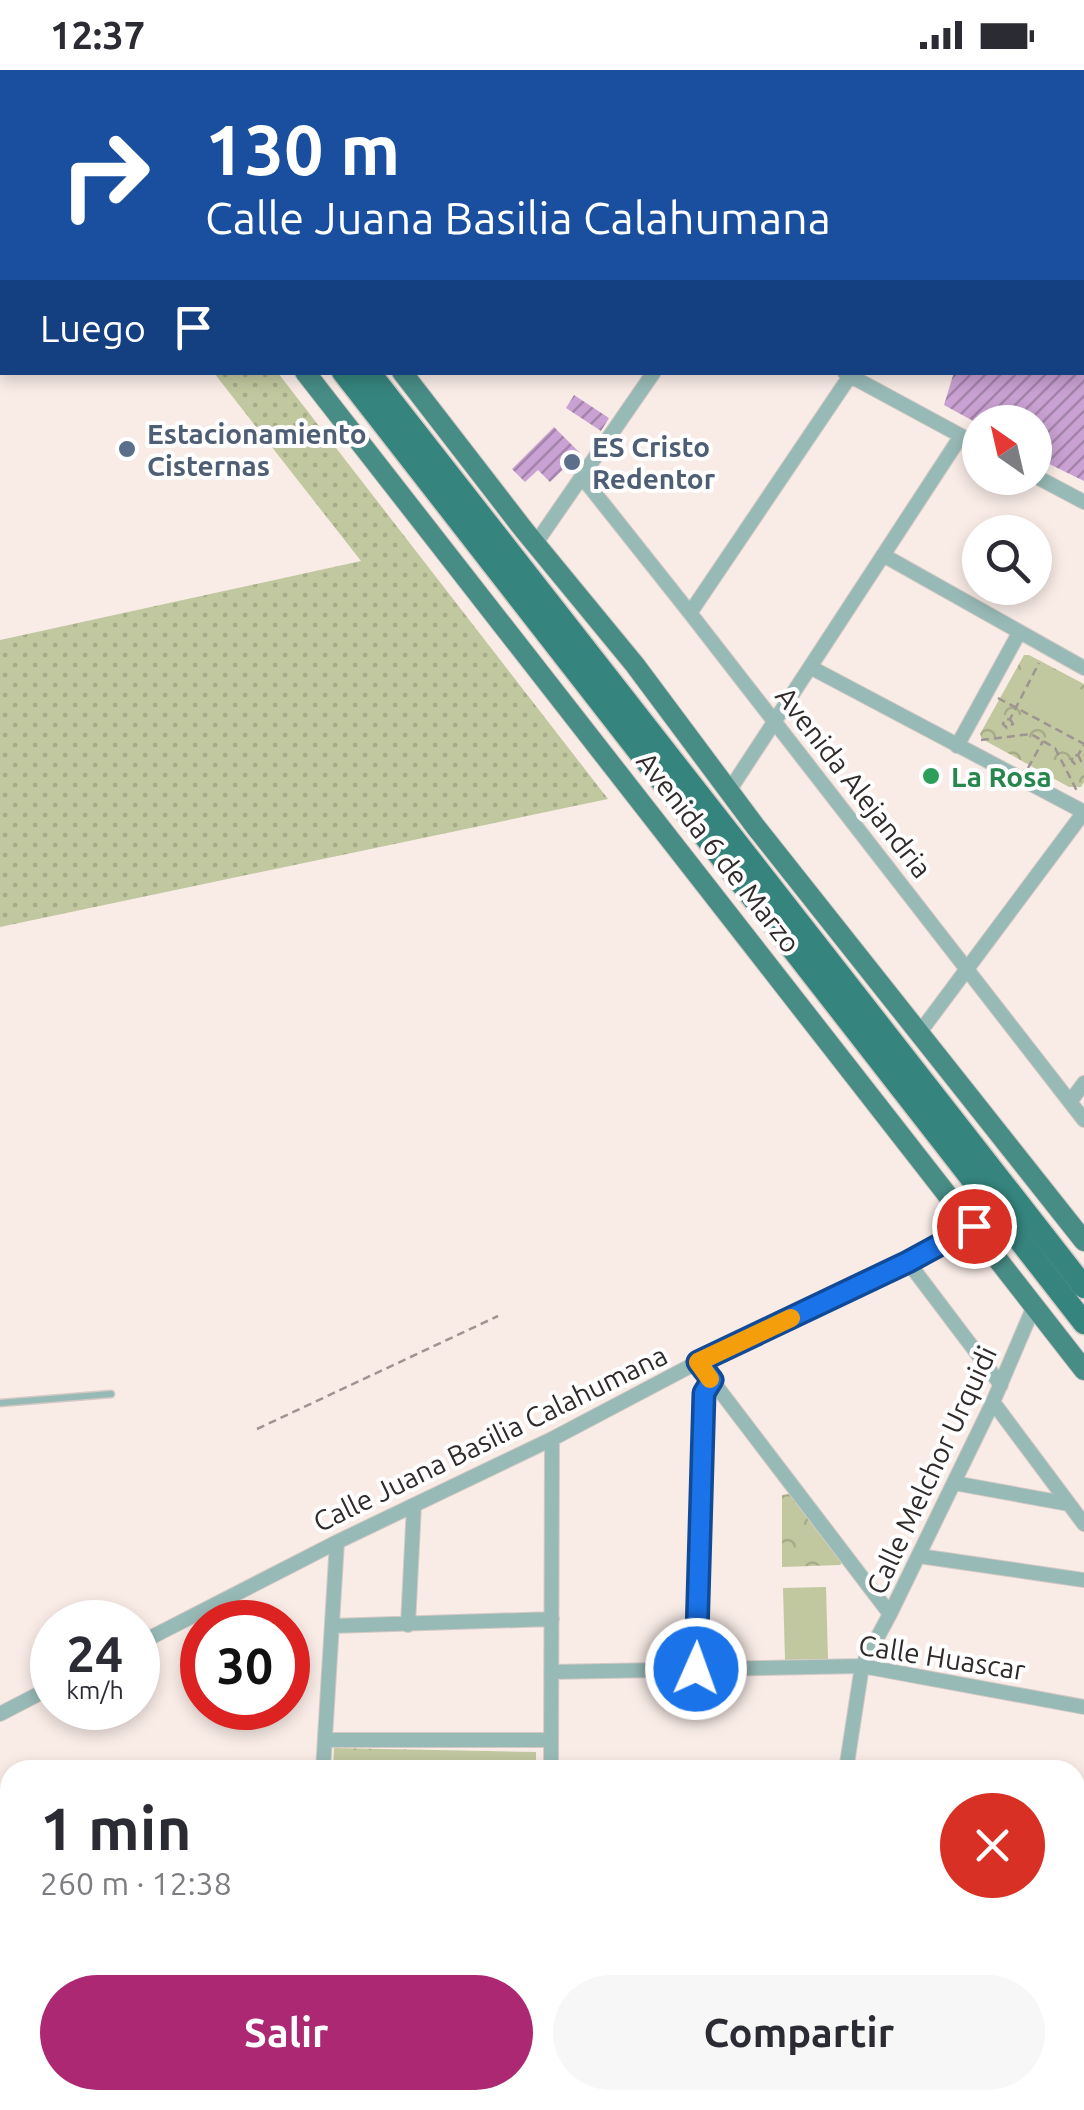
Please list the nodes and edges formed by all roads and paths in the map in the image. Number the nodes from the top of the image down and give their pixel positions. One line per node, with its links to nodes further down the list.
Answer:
1 (307, 375): 38 (main road, Avenida 6 de Marzo)
2 (345, 375): 44 (highway, Avenida 6 de Marzo)
3 (371, 375): 41 (highway, Avenida 6 de Marzo)
4 (404, 375): 12 (main road, Avenida 6 de Marzo)
5 (652, 375): 9 (street)
6 (846, 375): 14 (street)
7 (849, 375): 8 (street)
8 (961, 436): 13 (street)
9 (582, 476): 12 (street); 14 (street, Avenida Alejandria)
10 (1052, 485): 11 (street)
11 (1084, 502)
12 (536, 543): 29 (main road, Avenida 6 de Marzo)
13 (883, 555): 15 (street); 17 (street)
14 (690, 613): 21 (street, Avenida Alejandria)
15 (1019, 633): 18 (street); 26 (street)
16 (1042, 658): 20 (path)
17 (810, 667): 21 (street); 26 (street)
18 (1084, 668)
19 (996, 698): 20 (path)
20 (1015, 708): 23 (path); 25 (path)
21 (774, 721): 29 (street); 33 (street, Avenida Alejandria)
22 (977, 734): 23 (path)
23 (1000, 738): 24 (path)
24 (1044, 740): 27 (path); 28 (path)
25 (1084, 745): 28 (path)
26 (957, 746): 32 (street)
27 (1028, 769)
28 (1068, 774): 31 (path)
29 (729, 791): 34 (main road, Avenida 6 de Marzo)
30 (1070, 792): 31 (path)
31 (1080, 792)
32 (1084, 812): 33 (street)
33 (968, 969): 34 (street); 36 (street, Avenida Alejandria)
34 (920, 1032): 39 (main road, Avenida 6 de Marzo)
35 (1084, 1083): 36 (street)
36 (1070, 1102): 37 (street, Avenida Alejandria)
37 (1084, 1120)
38 (974, 1226): 40 (street, Calle Juana Basilia Calahumana); 42 (main road, Avenida 6 de Marzo)
39 (1084, 1241)
40 (908, 1262): 45 (street, Calle Juana Basilia Calahumana); 48 (street)
41 (1084, 1287)
42 (1034, 1306): 46 (main road, Avenida 6 de Marzo); 48 (street, Calle Melchor Urquidi)
43 (498, 1316): 52 (path)
44 (1084, 1322)
45 (698, 1362): 47 (street); 53 (street, Calle Juana Basilia Calahumana)
46 (1084, 1370)
47 (712, 1380): 61 (street); 67 (street)
48 (1000, 1385): 50 (street, Calle Melchor Urquidi)
49 (111, 1394): 51 (lane)
50 (994, 1402): 54 (street, Calle Melchor Urquidi); 55 (street)
51 (0, 1403)
52 (257, 1429)
53 (552, 1439): 56 (street, Calle Juana Basilia Calahumana); 62 (street)
54 (954, 1483): 55 (street); 59 (street, Calle Melchor Urquidi)
55 (1069, 1504): 57 (street)
56 (414, 1505): 58 (street, Calle Juana Basilia Calahumana); 63 (street)
57 (1084, 1524)
58 (337, 1542): 64 (street); 65 (street, Calle Juana Basilia Calahumana)
59 (919, 1556): 60 (street); 61 (street, Calle Melchor Urquidi)
60 (1084, 1580)
61 (890, 1614): 66 (street, Calle Melchor Urquidi)
62 (552, 1619): 63 (street); 68 (street)
63 (408, 1625): 64 (street)
64 (332, 1626): 72 (street)
65 (160, 1633)
66 (862, 1666): 67 (street, Calle Huascar); 70 (street, Calle Huascar); 76 (street, Calle Melchor Urquidi)
67 (696, 1669): 68 (street, Calle Huascar)
68 (552, 1672): 73 (street)
69 (30, 1699): 71 (street)
70 (1084, 1707)
71 (0, 1714)
72 (325, 1740): 73 (street); 74 (street)
73 (551, 1740): 75 (street)
74 (324, 1760)
75 (551, 1760)
76 (848, 1760)

